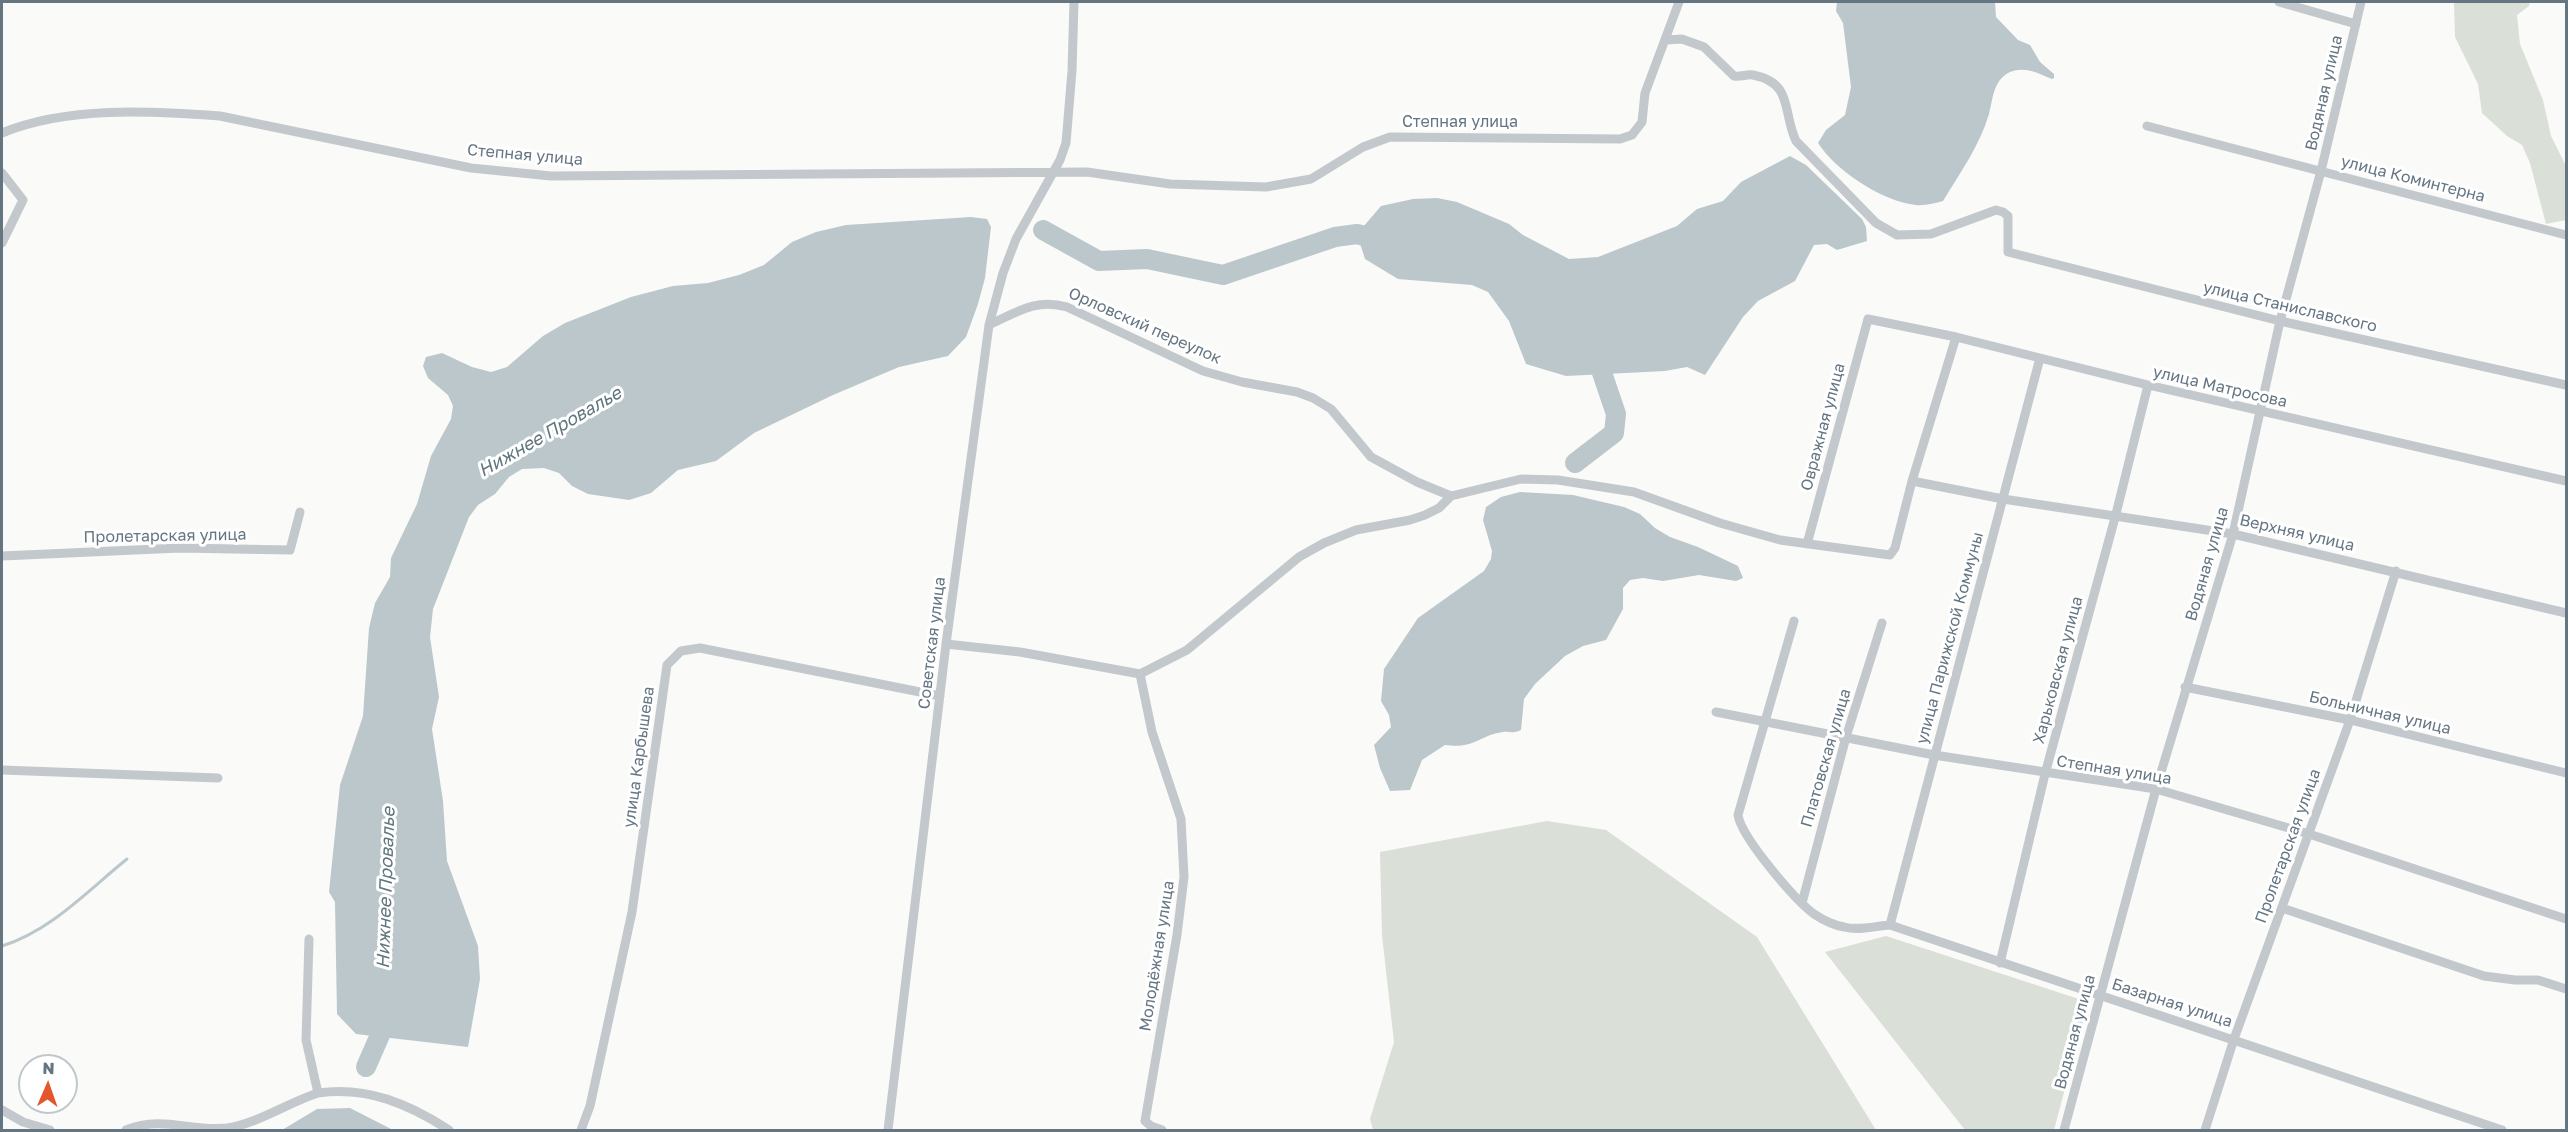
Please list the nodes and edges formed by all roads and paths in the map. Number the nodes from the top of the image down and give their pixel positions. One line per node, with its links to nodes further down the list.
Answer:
1 (1074, 2): 11 (street)
2 (1679, 2): 6 (street, Степная улица)
3 (2278, 2): 5 (street)
4 (2361, 2): 5 (street, Водяная улица)
5 (2356, 24): 9 (street, Водяная улица)
6 (1666, 40): 11 (street, Степная улица); 15 (street, улица Станиславского)
7 (2147, 126): 9 (street, улица Коминтерна)
8 (2, 133): 11 (street, Степная улица)
9 (2321, 171): 12 (street, улица Коминтерна); 15 (street, Водяная улица)
10 (2, 172): 13 (street)
11 (1053, 172): 16 (street, Советская улица)
12 (2564, 231)
13 (2, 243)
14 (1868, 319): 17 (street, улица Матросова); 29 (street, Овражная улица)
15 (2280, 321): 20 (street, улица Станиславского); 21 (street, Водяная улица)
16 (989, 325): 24 (street, Орловский переулок); 35 (street, Советская улица)
17 (1956, 337): 18 (street, улица Матросова); 22 (street)
18 (2040, 358): 19 (street, улица Матросова); 25 (street, улица Парижской Коммуны)
19 (2148, 385): 21 (street, улица Матросова); 27 (street, Харьковская улица)
20 (2566, 385)
21 (2260, 411): 23 (street, улица Матросова); 28 (street, Водяная улица)
22 (1912, 481): 25 (street, Верхняя улица); 29 (street)
23 (2566, 481)
24 (1451, 496): 29 (street); 36 (street)
25 (2003, 499): 27 (street, Верхняя улица); 43 (street, улица Парижской Коммуны)
26 (300, 512): 30 (street, Пролетарская улица)
27 (2116, 514): 28 (street, Верхняя улица); 46 (street, Харьковская улица)
28 (2233, 534): 31 (street, Верхняя улица); 37 (street, Водяная улица)
29 (1807, 544)
30 (2, 556)
31 (2396, 571): 32 (street, Верхняя улица); 41 (street, Пролетарская улица)
32 (2566, 614)
33 (1794, 621): 40 (street)
34 (1882, 623): 42 (street, Платовская улица)
35 (946, 644): 36 (street); 38 (street, Советская улица)
36 (1140, 674): 66 (street, Молодёжная улица)
37 (2186, 687): 41 (street, Больничная улица); 48 (street, Водяная улица)
38 (940, 696): 64 (street, улица Карбышева); 65 (street, Советская улица)
39 (1716, 712): 40 (street, Степная улица)
40 (1766, 720): 42 (street, Степная улица); 50 (street, Базарная улица)
41 (2350, 720): 45 (street, Больничная улица); 49 (street, Пролетарская улица)
42 (1846, 737): 43 (street, Степная улица); 50 (street, Платовская улица)
43 (1934, 755): 46 (street, Степная улица); 53 (street, улица Парижской Коммуны)
44 (2, 770): 47 (street)
45 (2566, 773)
46 (2045, 774): 48 (street, Степная улица); 55 (street, Харьковская улица)
47 (218, 778)
48 (2156, 789): 49 (street, Степная улица); 57 (street, Водяная улица)
49 (2309, 834): 51 (street, Пролетарская улица); 52 (street, Степная улица)
50 (1802, 903): 53 (street, Базарная улица)
51 (2282, 908): 56 (street); 58 (street, Пролетарская улица)
52 (2566, 919)
53 (1890, 925): 55 (street, Базарная улица)
54 (309, 939): 59 (street)
55 (2000, 963): 57 (street, Базарная улица)
56 (2566, 989)
57 (2101, 995): 58 (street, Базарная улица); 67 (street, Водяная улица)
58 (2234, 1039): 68 (street, Пролетарская улица); 69 (street, Базарная улица)
59 (318, 1093): 62 (street); 63 (street)
60 (2, 1110): 61 (street)
61 (50, 1131)
62 (126, 1131)
63 (449, 1131)
64 (582, 1131)
65 (888, 1131)
66 (1162, 1131)
67 (2064, 1131)
68 (2205, 1131)
69 (2502, 1131)

